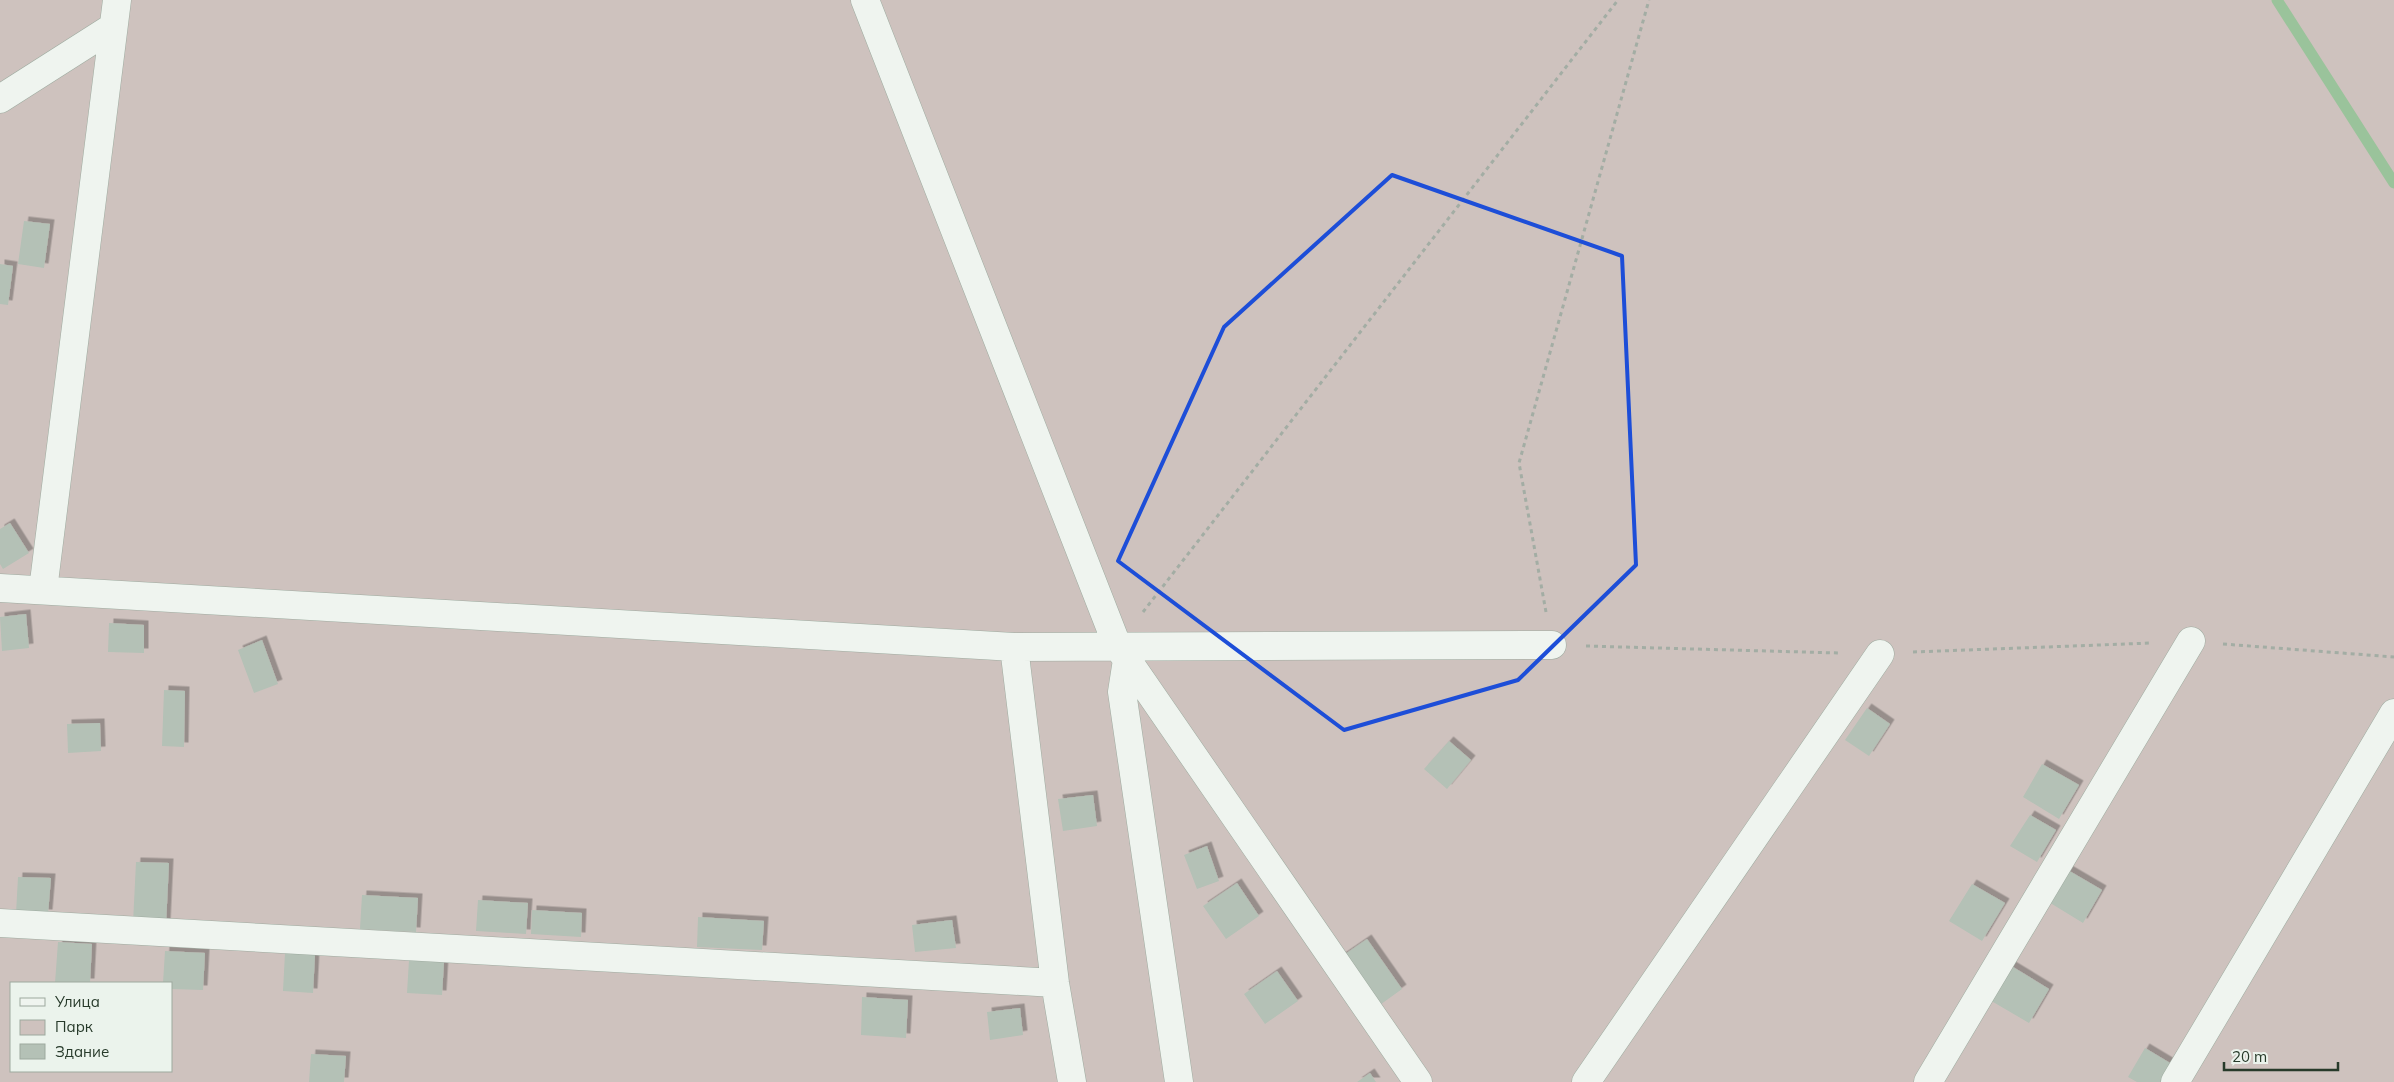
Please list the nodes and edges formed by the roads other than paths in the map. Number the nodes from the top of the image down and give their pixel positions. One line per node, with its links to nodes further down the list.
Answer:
1 (117, 0): 3 (street)
2 (865, 0): 10 (street)
3 (113, 27): 4 (street); 6 (street)
4 (0, 99)
5 (0, 588): 6 (street)
6 (43, 590): 9 (street)
7 (2191, 641): 19 (street)
8 (1552, 645): 10 (street)
9 (1014, 646): 10 (street); 14 (street)
10 (1122, 653): 16 (street); 17 (street)
11 (1880, 654): 18 (street)
12 (2394, 713): 20 (street)
13 (0, 923): 14 (street)
14 (1055, 983): 15 (street)
15 (1072, 1082)
16 (1179, 1082)
17 (1418, 1082)
18 (1586, 1082)
19 (1928, 1082)
20 (2174, 1082)

